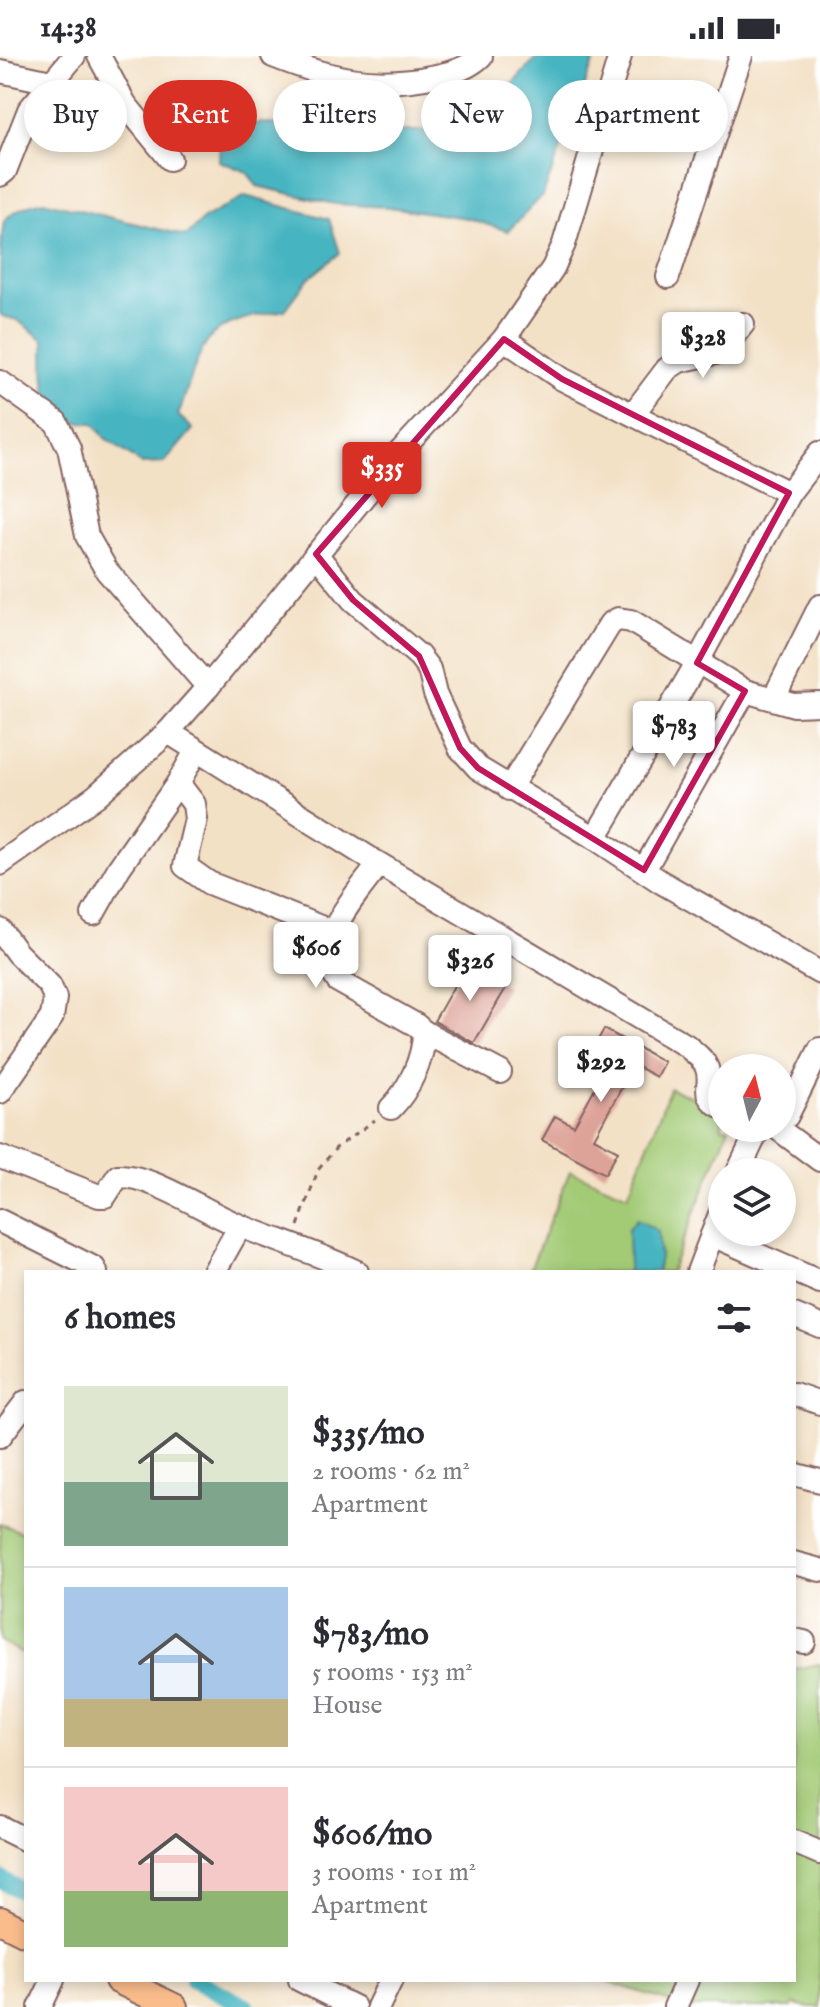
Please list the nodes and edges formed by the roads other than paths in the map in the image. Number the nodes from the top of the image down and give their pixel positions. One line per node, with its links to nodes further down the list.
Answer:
1 (74, 56): 9 (street)
2 (99, 56): 11 (street)
3 (273, 56): 4 (street)
4 (481, 56)
5 (620, 56): 15 (street)
6 (741, 56): 13 (street)
7 (0, 71): 8 (street)
8 (42, 80)
9 (53, 80)
10 (24, 123): 12 (street)
11 (170, 159)
12 (0, 175)
13 (668, 277)
14 (743, 324): 17 (street)
15 (504, 339): 17 (street); 20 (street)
16 (0, 382): 23 (street)
17 (633, 414): 19 (street)
18 (820, 453): 19 (street)
19 (789, 493): 22 (street)
20 (316, 554): 23 (street); 30 (street)
21 (820, 606): 25 (street)
22 (697, 663): 24 (street); 30 (street); 31 (street)
23 (208, 687): 27 (street)
24 (745, 691): 25 (street); 34 (street)
25 (774, 698): 26 (street)
26 (820, 704)
27 (168, 732): 28 (street); 32 (street)
28 (196, 751): 29 (street); 33 (street)
29 (178, 783): 35 (street); 37 (street)
30 (509, 789): 31 (street)
31 (595, 838): 34 (street)
32 (0, 864)
33 (379, 864): 37 (street); 42 (street)
34 (644, 870): 38 (street)
35 (93, 914)
36 (0, 930): 43 (street)
37 (333, 932): 39 (street)
38 (820, 973)
39 (424, 1032): 41 (street); 45 (street)
40 (820, 1049): 44 (street)
41 (500, 1072)
42 (708, 1072)
43 (0, 1092)
44 (796, 1098)
45 (391, 1108)
46 (796, 1142): 48 (street)
47 (0, 1157): 50 (street)
48 (820, 1160)
49 (0, 1221): 53 (street)
50 (240, 1226): 54 (street); 55 (street)
51 (708, 1246): 56 (street)
52 (737, 1246): 57 (street)
53 (95, 1270)
54 (215, 1270)
55 (353, 1270)
56 (699, 1270)
57 (792, 1270)
58 (796, 1272): 59 (street)
59 (820, 1282)
60 (796, 1316): 61 (street)
61 (820, 1326)
62 (796, 1395): 63 (street)
63 (820, 1403)
64 (24, 1404): 65 (street)
65 (2, 1427): 66 (street)
66 (24, 1437)
67 (796, 1475): 68 (street)
68 (820, 1481)
69 (796, 1564): 70 (street)
70 (820, 1570)
71 (0, 1827): 72 (street)
72 (24, 1839)
73 (796, 1843): 74 (street)
74 (820, 1853)
75 (0, 1920): 76 (main road)
76 (24, 1932)
77 (52, 1982): 82 (street)
78 (122, 1982): 83 (main road)
79 (304, 1982): 84 (street)
80 (390, 1982): 85 (street)
81 (686, 1982): 86 (street)
82 (40, 2007)
83 (174, 2007)
84 (354, 2007)
85 (378, 2007)
86 (675, 2007)

